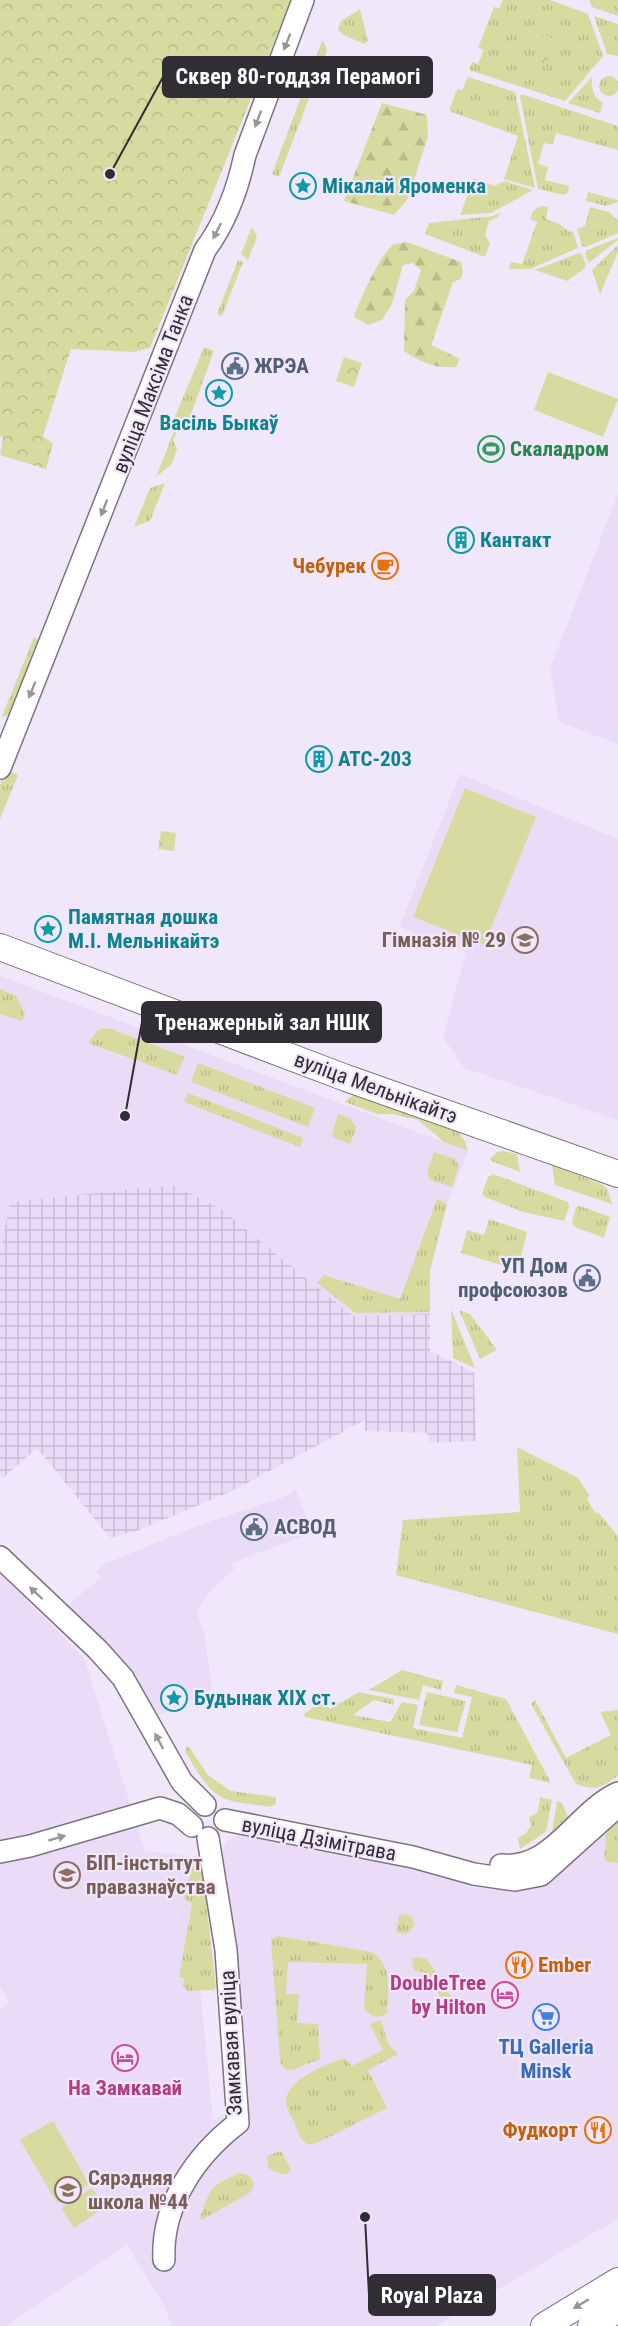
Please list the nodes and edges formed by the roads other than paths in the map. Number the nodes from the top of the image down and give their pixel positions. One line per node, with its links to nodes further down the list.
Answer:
1 (303, 0): 2 (street, вуліца Максіма Танка, one-way to 2)
2 (0, 768)
3 (0, 947): 4 (main road, вуліца Мельнікайтэ)
4 (618, 1174)
5 (0, 1557): 6 (street, one-way to 5)
6 (178, 1776): 8 (street); 10 (street)
7 (618, 1794): 14 (street, вуліца Дзімітрава)
8 (205, 1805): 11 (street); 12 (street)
9 (618, 1806): 14 (street, вуліца Дзімітрава)
10 (160, 1808): 12 (street); 13 (street, one-way to 10)
11 (225, 1820): 12 (street); 14 (street, вуліца Дзімітрава)
12 (200, 1832): 15 (street, Замкавая вуліца)
13 (0, 1851)
14 (413, 1857)
15 (164, 2260)
16 (618, 2281): 18 (main road, one-way to 18)
17 (618, 2309): 19 (main road)
18 (543, 2326)
19 (591, 2326)

